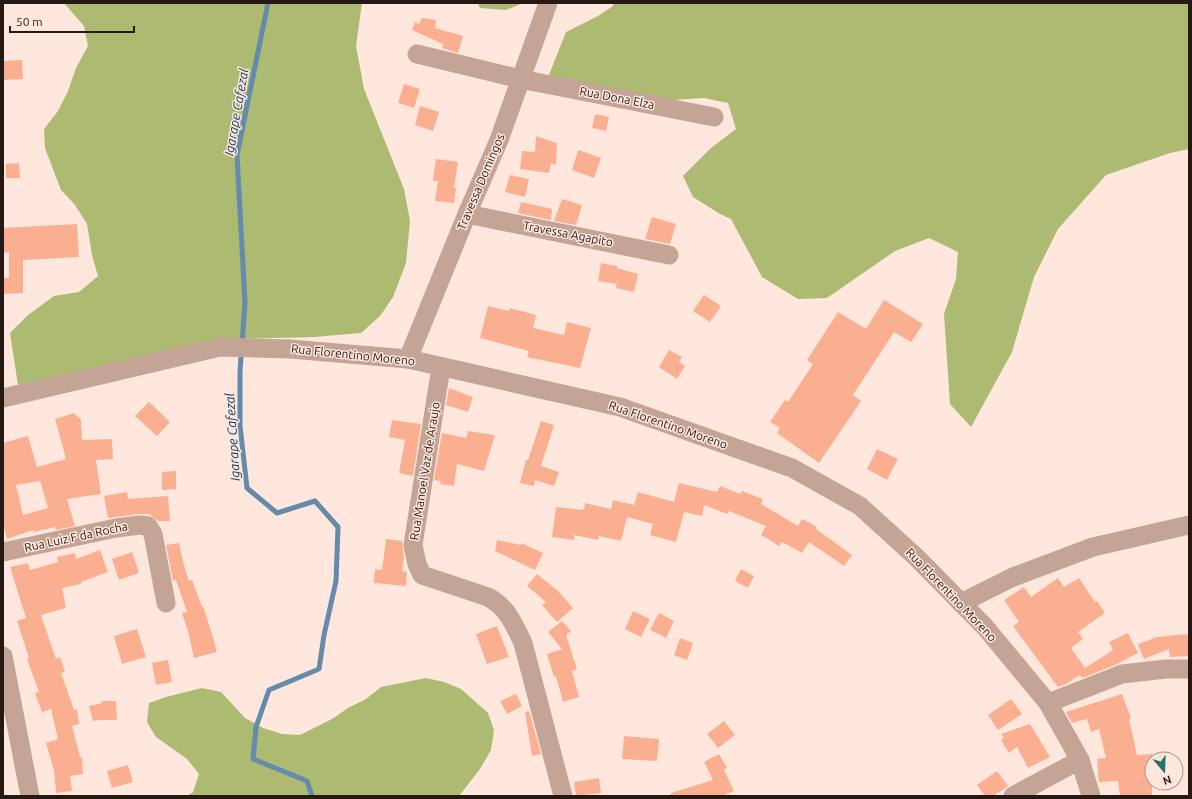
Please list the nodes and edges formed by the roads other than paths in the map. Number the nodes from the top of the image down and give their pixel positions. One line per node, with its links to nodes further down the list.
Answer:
1 (548, 3): 3 (street, Travessa Domingos)
2 (417, 54): 3 (street, Rua Dona Elza)
3 (520, 79): 4 (street, Rua Dona Elza); 5 (street, Travessa Domingos)
4 (714, 117)
5 (466, 214): 6 (street, Travessa Agapito); 7 (street, Travessa Domingos)
6 (669, 255)
7 (408, 359): 8 (street, Rua Florentino Moreno); 9 (street, Rua Florentino Moreno)
8 (441, 367): 13 (street, Rua Florentino Moreno); 20 (street, Rua Manoel Vaz de Araujo)
9 (3, 398)
10 (1189, 525): 13 (street)
11 (3, 552): 12 (street, Rua Luiz F da Rocha)
12 (166, 603)
13 (961, 603): 17 (street, Rua Florentino Moreno)
14 (3, 656): 16 (street)
15 (1189, 669): 17 (street)
16 (7, 691): 19 (street)
17 (1048, 702): 18 (street, Rua Florentino Moreno)
18 (1080, 760): 21 (street); 22 (street, Rua Florentino Moreno)
19 (30, 796)
20 (563, 796)
21 (1013, 796)
22 (1091, 796)

